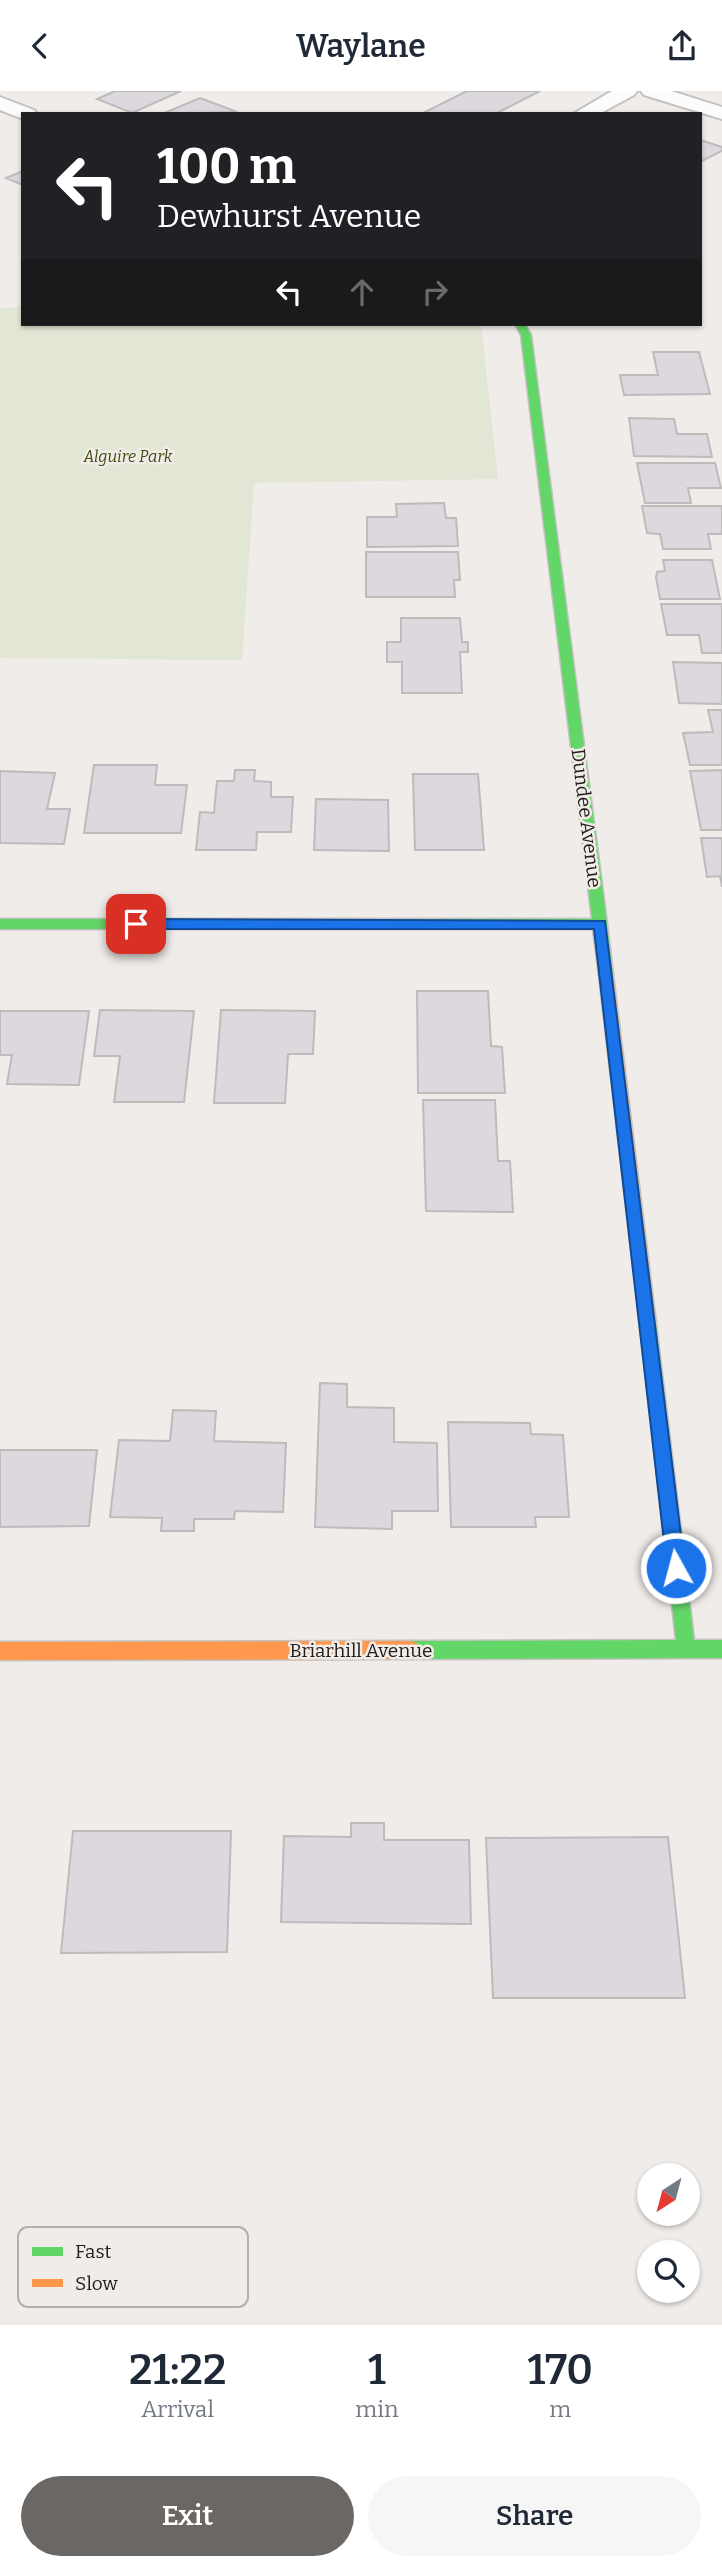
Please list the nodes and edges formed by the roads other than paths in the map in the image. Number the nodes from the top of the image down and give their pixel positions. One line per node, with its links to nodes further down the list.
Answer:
1 (627, 91): 5 (street)
2 (651, 91): 6 (street)
3 (0, 103): 4 (street)
4 (22, 112)
5 (587, 112)
6 (722, 113)
7 (521, 326): 9 (street, Dundee Avenue)
8 (0, 924): 9 (street)
9 (600, 924): 10 (street, Dundee Avenue)
10 (686, 1648): 11 (street, Briarhill Avenue); 12 (street, Briarhill Avenue)
11 (722, 1649)
12 (0, 1651)

